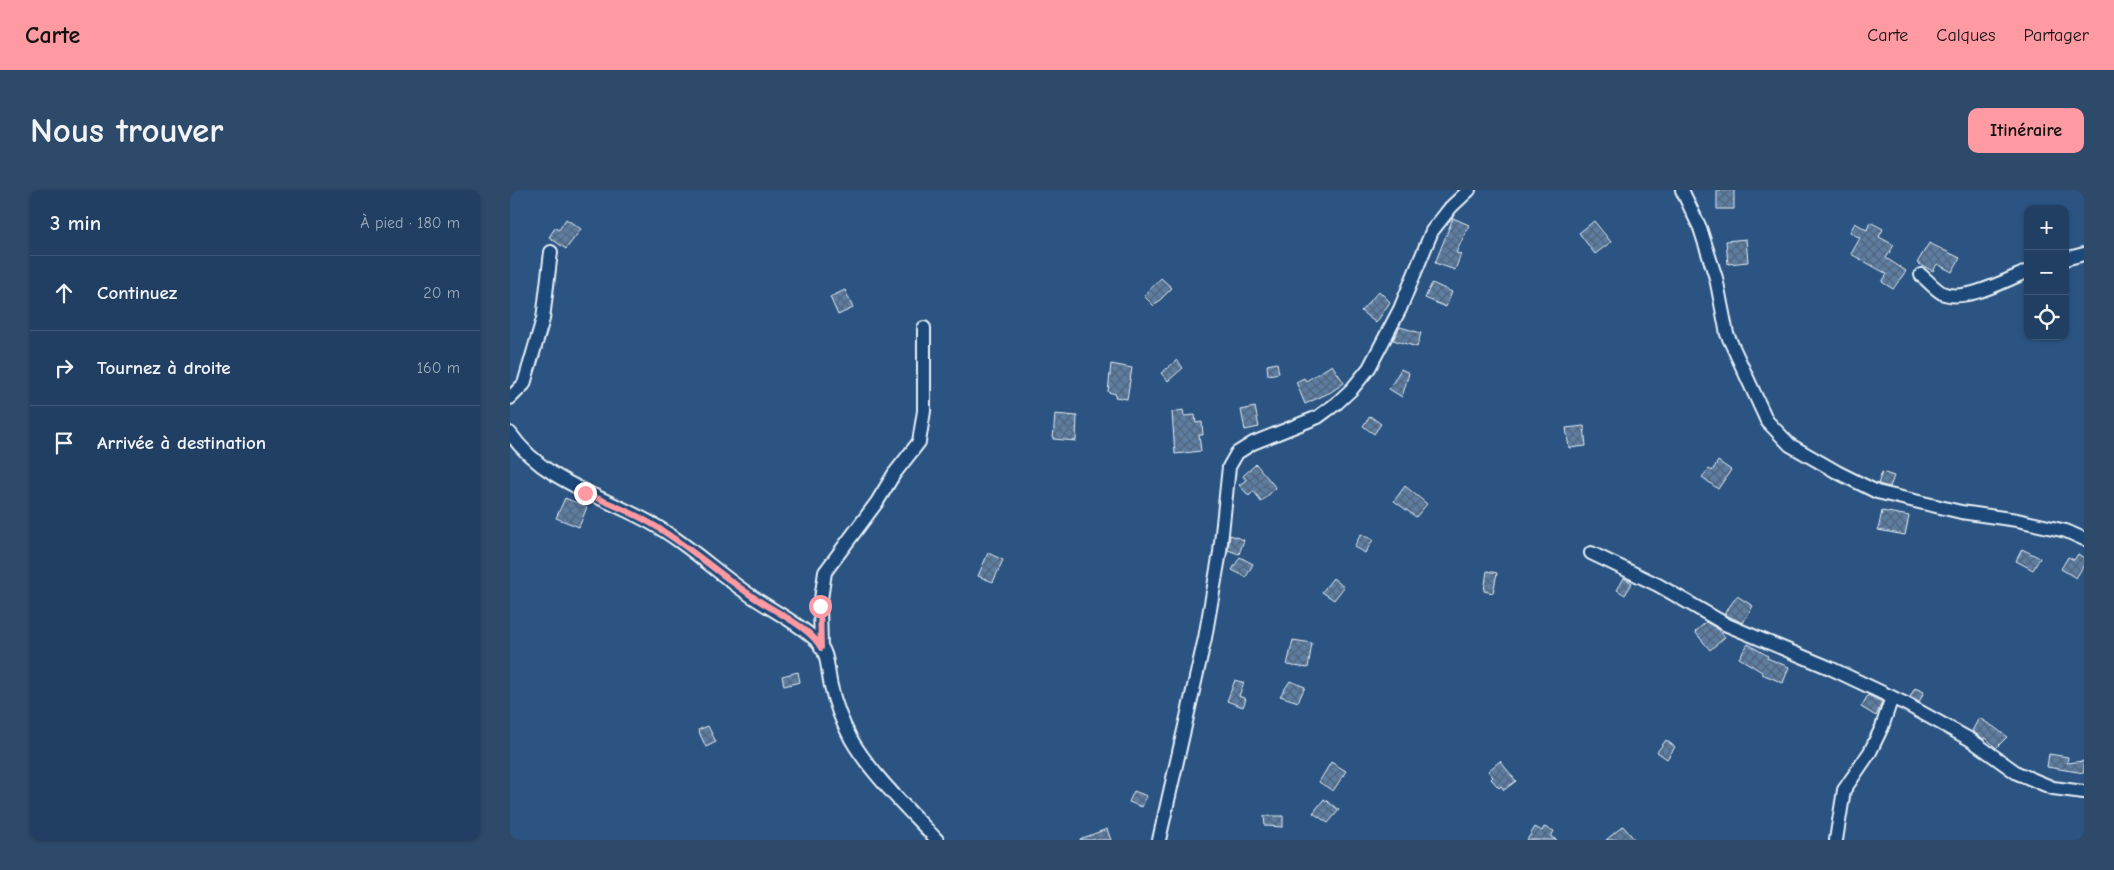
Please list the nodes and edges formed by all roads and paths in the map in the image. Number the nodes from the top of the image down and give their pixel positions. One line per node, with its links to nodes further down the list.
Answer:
1 (1469, 190): 17 (street)
2 (1682, 190): 11 (street)
3 (551, 252): 9 (street)
4 (2084, 254): 5 (street)
5 (2069, 257)
6 (2024, 273): 7 (street)
7 (1921, 275)
8 (924, 328): 13 (street)
9 (510, 398)
10 (510, 433): 13 (street)
11 (2084, 539)
12 (1591, 553): 14 (street)
13 (821, 648): 16 (street)
14 (1892, 697): 15 (street); 18 (street)
15 (2084, 792)
16 (936, 840)
17 (1159, 840)
18 (1836, 840)

